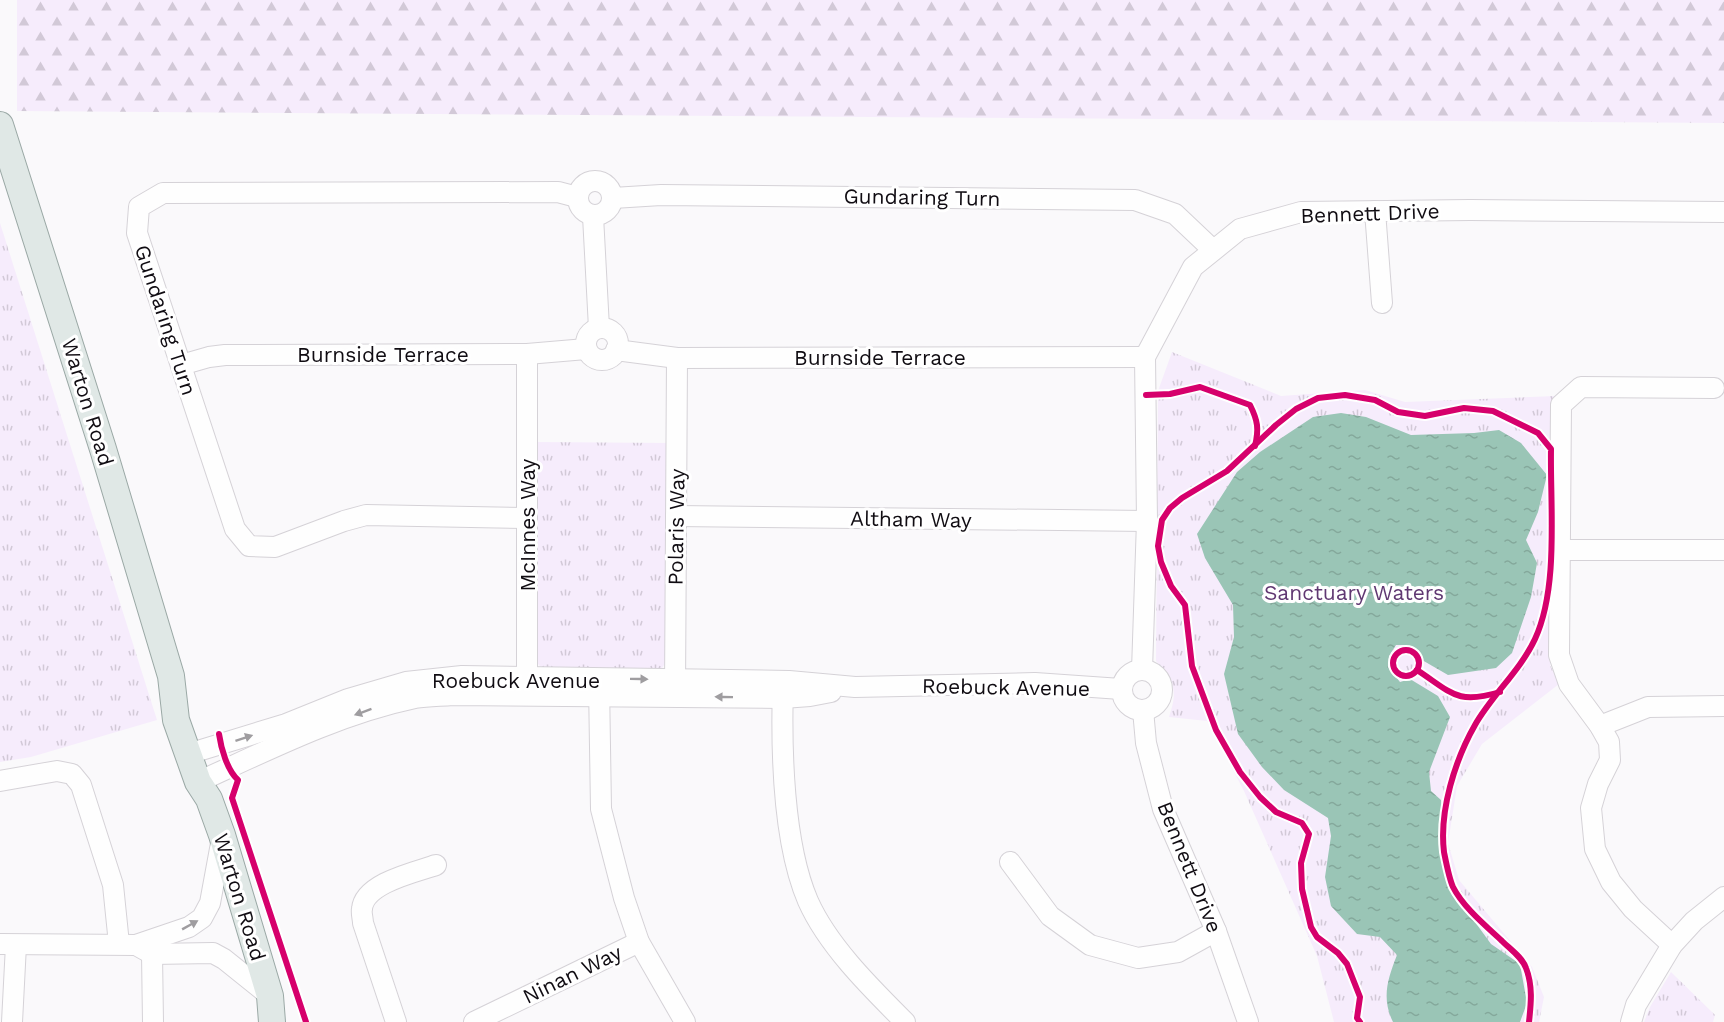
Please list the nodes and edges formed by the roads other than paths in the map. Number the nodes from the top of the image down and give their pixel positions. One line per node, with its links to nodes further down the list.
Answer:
1 (0, 124): 32 (main road, Warton Road)
2 (578, 198): 3 (street); 6 (street); 15 (street, Gundaring Turn)
3 (613, 198): 6 (street); 7 (street, Gundaring Turn)
4 (1375, 211): 5 (street, Bennett Drive); 7 (street, Bennett Drive); 8 (street)
5 (1724, 212)
6 (594, 216): 9 (street)
7 (1213, 250): 13 (street, Bennett Drive)
8 (1382, 303)
9 (599, 328): 10 (street); 11 (street)
10 (586, 349): 11 (street, Burnside Terrace); 12 (street, Burnside Terrace)
11 (616, 350): 14 (street, Burnside Terrace)
12 (527, 354): 15 (street, Burnside Terrace); 18 (street, McInnes Way)
13 (1145, 357): 14 (street, Burnside Terrace); 19 (street, Bennett Drive)
14 (677, 358): 17 (street, Polaris Way)
15 (181, 365): 18 (street, Gundaring Turn)
16 (1714, 388): 20 (street)
17 (676, 516): 19 (street, Altham Way); 25 (street, Polaris Way)
18 (526, 518): 23 (street, McInnes Way)
19 (1147, 521): 22 (street, Bennett Drive)
20 (1560, 550): 21 (street); 30 (street)
21 (1724, 550)
22 (1142, 670): 27 (street); 29 (street)
23 (527, 687): 24 (street, Roebuck Avenue); 31 (street, Roebuck Avenue)
24 (600, 688): 25 (street, Roebuck Avenue); 40 (street)
25 (675, 688): 26 (street, Roebuck Avenue)
26 (783, 689): 27 (street, Roebuck Avenue); 52 (street)
27 (1121, 689): 29 (street)
28 (1724, 706): 30 (street)
29 (1143, 710): 39 (street, Bennett Drive)
30 (1600, 726): 42 (street)
31 (287, 733): 32 (street, Roebuck Avenue, one-way to 31); 34 (street, Roebuck Avenue)
32 (195, 752): 34 (main road, Warton Road)
33 (0, 781): 43 (street)
34 (206, 786): 35 (main road, Warton Road)
35 (222, 835): 43 (street, one-way to 35); 44 (main road, Warton Road)
36 (1010, 862): 39 (street)
37 (436, 865): 49 (street)
38 (1724, 897): 42 (street)
39 (1216, 931): 53 (street, Bennett Drive)
40 (639, 942): 50 (street, Ninan Way); 51 (street)
41 (8, 945): 43 (street); 45 (street)
42 (1672, 945): 54 (street)
43 (136, 948): 44 (street); 46 (street)
44 (270, 996): 47 (main road, Warton Road); 48 (main road, Warton Road)
45 (12, 1022)
46 (153, 1022)
47 (272, 1022)
48 (285, 1022)
49 (396, 1022)
50 (474, 1022)
51 (685, 1022)
52 (905, 1022)
53 (1248, 1022)
54 (1631, 1022)

